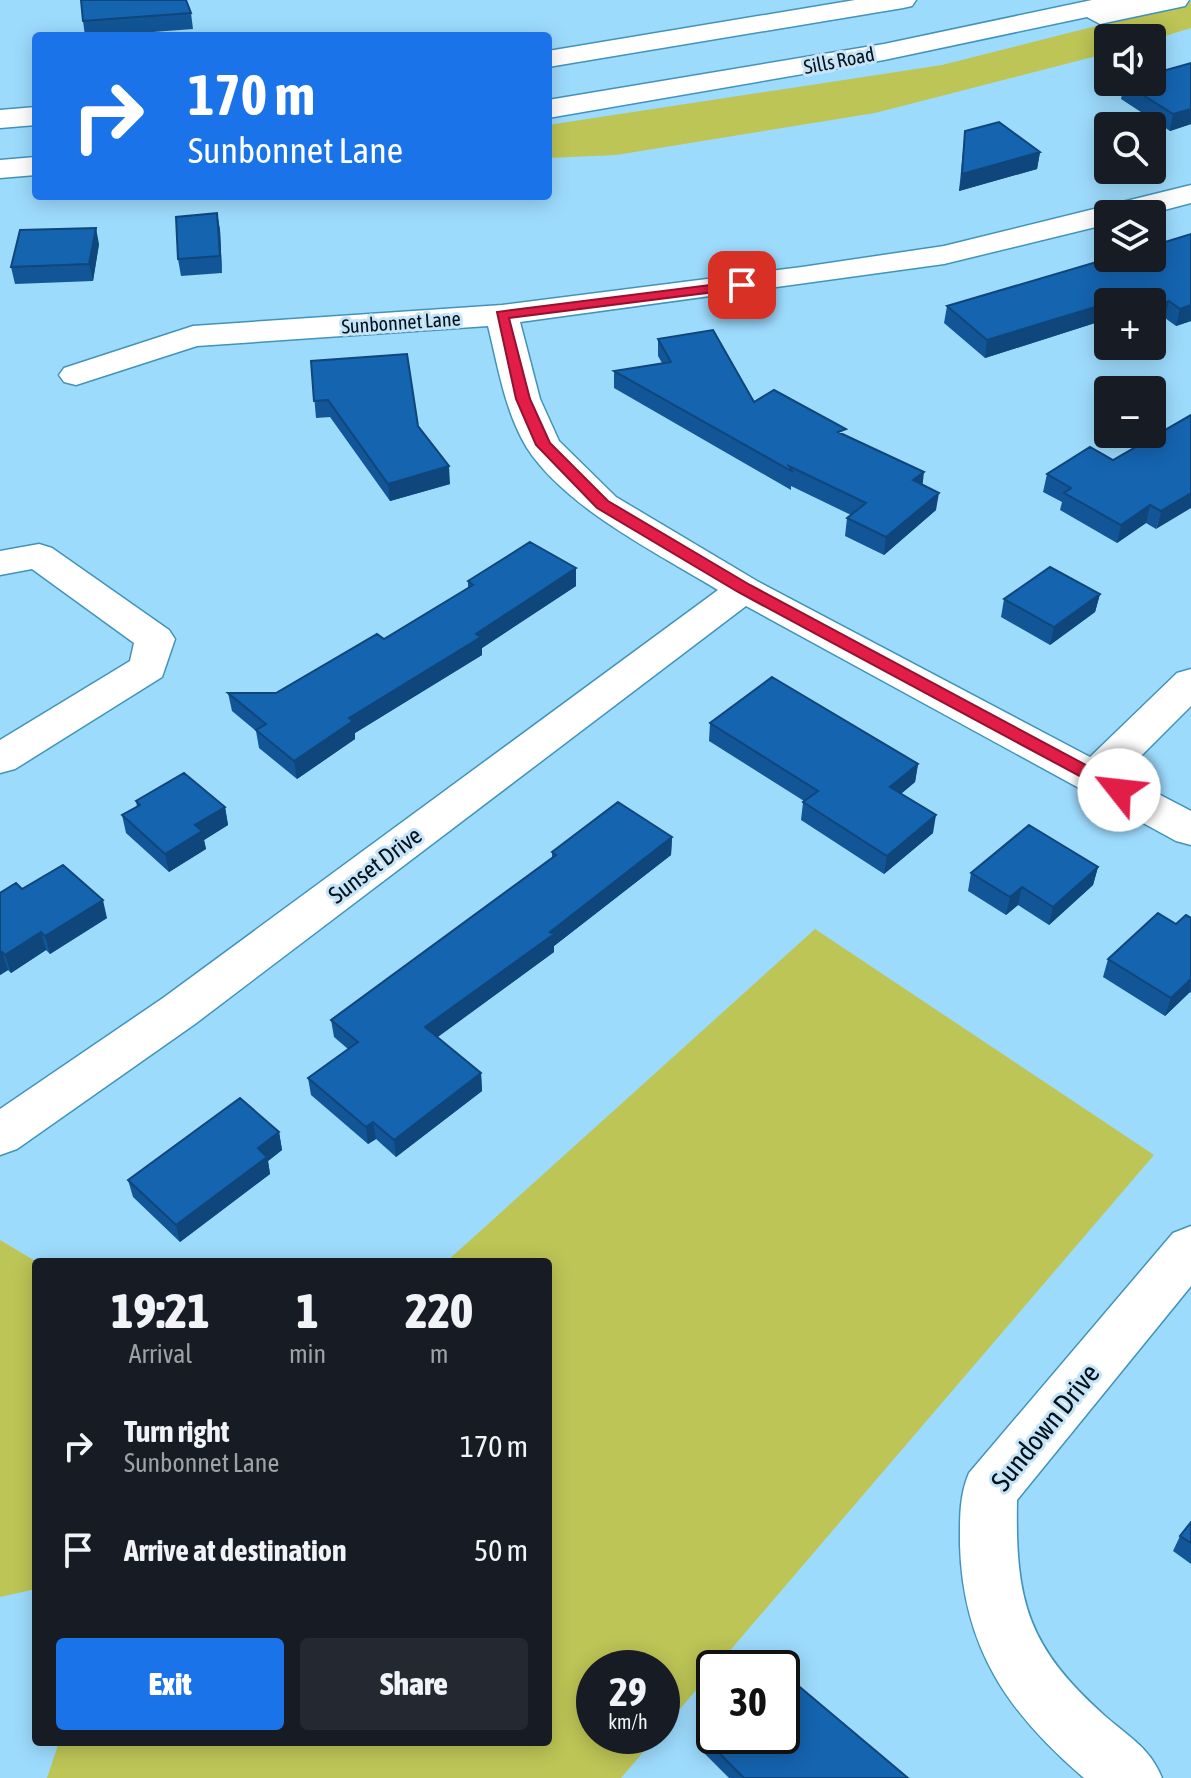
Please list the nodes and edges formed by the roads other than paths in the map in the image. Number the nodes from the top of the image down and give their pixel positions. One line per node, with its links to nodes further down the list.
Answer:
1 (1129, 0): 4 (street, Sills Road)
2 (1176, 0): 4 (street)
3 (895, 1): 5 (street, Sills Road)
4 (1018, 25): 6 (street, Sills Road)
5 (552, 58)
6 (552, 108)
7 (32, 116): 8 (street)
8 (0, 119)
9 (32, 166): 10 (street)
10 (0, 169)
11 (1191, 194): 12 (street, Sunbonnet Lane)
12 (1166, 201)
13 (1094, 219): 14 (street, Sunbonnet Lane)
14 (502, 315): 15 (street, Sunbonnet Lane); 17 (street)
15 (76, 375)
16 (0, 563): 19 (street)
17 (744, 589): 20 (street); 22 (street, Sunset Drive)
18 (1191, 682): 20 (street)
19 (0, 759)
20 (1095, 777): 21 (street)
21 (1191, 830)
22 (0, 1135)
23 (1191, 1248): 24 (street, Sundown Drive)
24 (1131, 1778)

